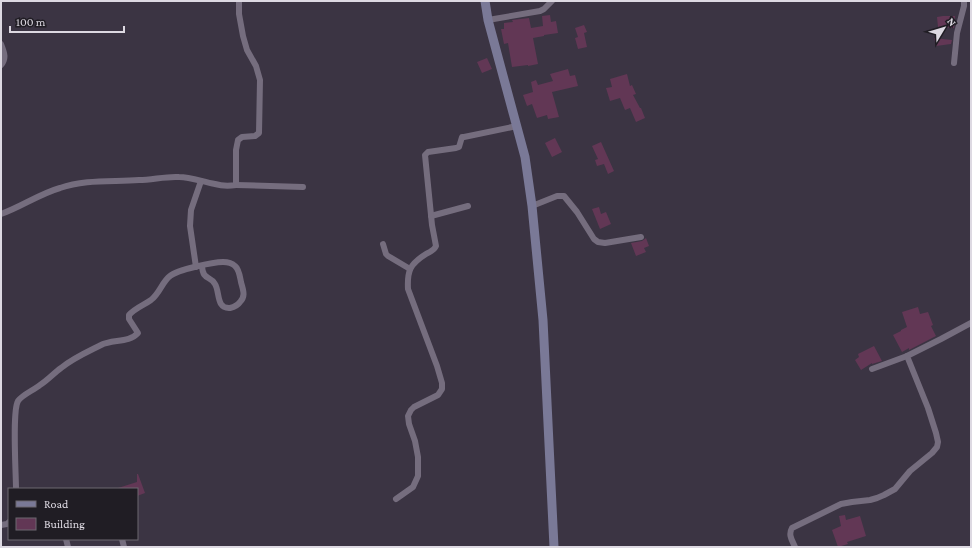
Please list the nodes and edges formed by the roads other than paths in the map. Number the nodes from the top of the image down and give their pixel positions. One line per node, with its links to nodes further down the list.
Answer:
1 (239, 1): 11 (street)
2 (485, 1): 5 (street)
3 (552, 1): 5 (street)
4 (964, 1): 7 (street)
5 (488, 20): 9 (street)
6 (1, 44): 8 (street)
7 (954, 63)
8 (1, 65)
9 (517, 126): 14 (street); 16 (street)
10 (201, 181): 11 (street); 15 (street); 19 (street)
11 (236, 186): 12 (street)
12 (303, 187)
13 (468, 206): 16 (street)
14 (532, 206): 17 (street); 26 (street)
15 (1, 214)
16 (431, 216): 20 (street)
17 (641, 237)
18 (383, 244): 20 (street)
19 (199, 266): 19 (street); 24 (street)
20 (410, 269): 25 (street)
21 (971, 322): 22 (street)
22 (907, 356): 23 (street); 27 (street)
23 (872, 369)
24 (16, 488)
25 (396, 499)
26 (554, 547)
27 (795, 547)

